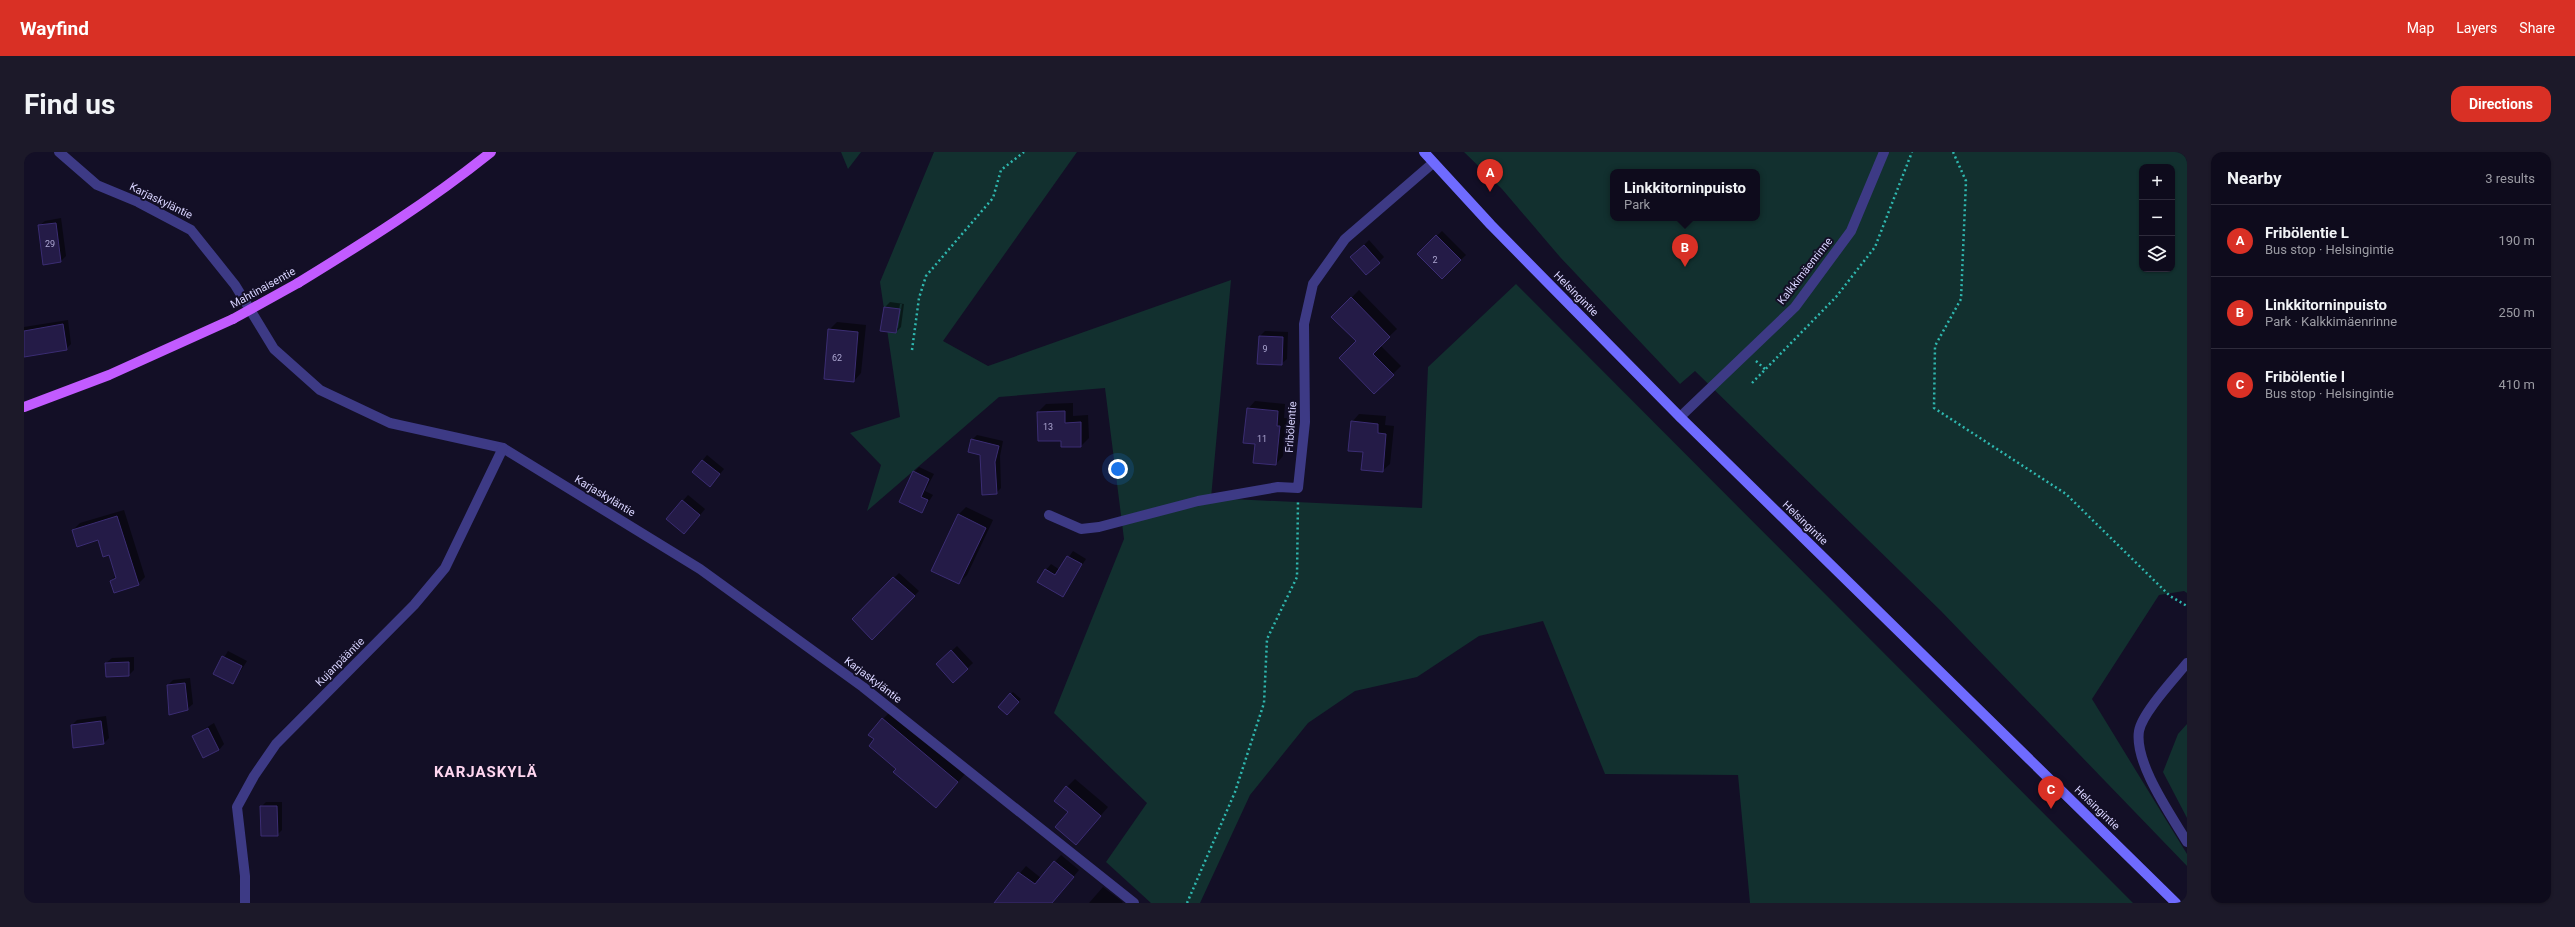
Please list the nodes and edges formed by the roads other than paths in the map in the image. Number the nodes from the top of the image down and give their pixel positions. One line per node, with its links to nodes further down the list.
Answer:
1 (59, 152): 8 (street, Karjaskyläntie)
2 (491, 152): 6 (main road, Mahtinaisentie, bridge)
3 (1424, 152): 5 (main road, Helsingintie)
4 (1884, 152): 7 (street, Kalkkimäenrinne)
5 (1433, 163): 7 (main road, Helsingintie); 9 (street, Fribölentie)
6 (24, 407)
7 (1680, 417): 14 (main road, Helsingintie)
8 (503, 448): 12 (street, Kujanpääntie); 13 (street, Karjaskyläntie)
9 (1049, 515)
10 (2187, 663): 11 (street)
11 (2187, 842)
12 (245, 903)
13 (1134, 903)
14 (2176, 903)

